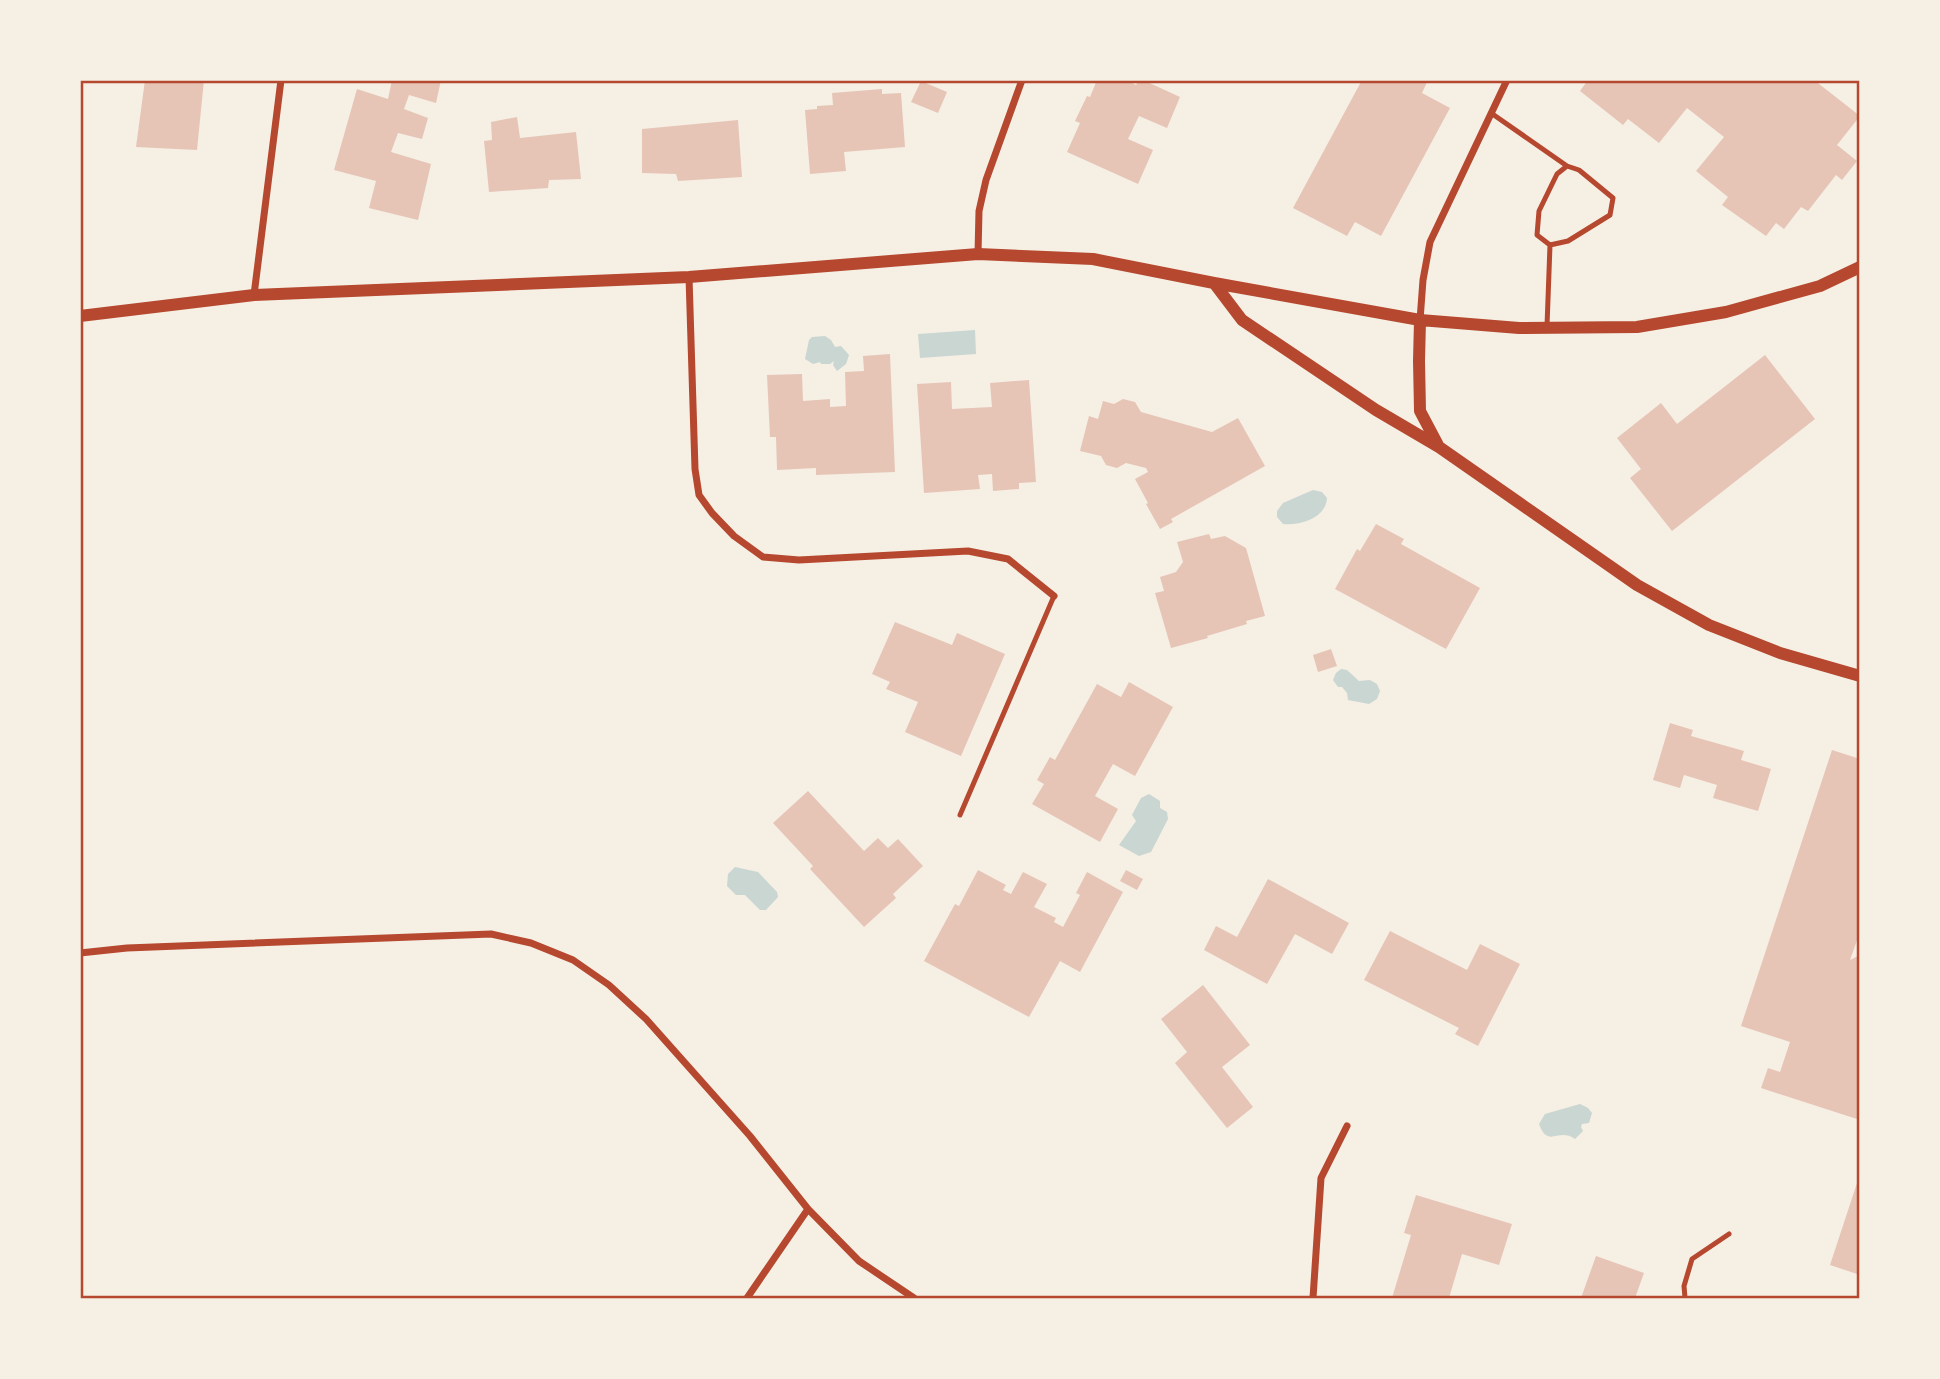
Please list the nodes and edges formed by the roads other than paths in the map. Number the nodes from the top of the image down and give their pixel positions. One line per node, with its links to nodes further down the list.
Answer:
1 (281, 80): 11 (street)
2 (1022, 80): 7 (street)
3 (1507, 80): 4 (street)
4 (1491, 113): 5 (lane); 13 (street)
5 (1567, 166): 6 (lane); 6 (lane)
6 (1550, 245): 14 (lane)
7 (978, 254): 9 (street); 10 (street)
8 (1860, 267): 14 (street)
9 (689, 277): 11 (street); 16 (street)
10 (1214, 283): 13 (street); 15 (street)
11 (254, 295): 12 (street)
12 (80, 316)
13 (1420, 320): 14 (street); 15 (street)
14 (1547, 327)
15 (1439, 447): 17 (street)
16 (1054, 596): 18 (lane)
17 (1860, 676)
18 (960, 815)
19 (80, 953): 21 (street)
20 (1347, 1126): 25 (street)
21 (808, 1209): 23 (street); 24 (street)
22 (1729, 1234): 26 (lane)
23 (747, 1298)
24 (914, 1298)
25 (1313, 1298)
26 (1685, 1298)

